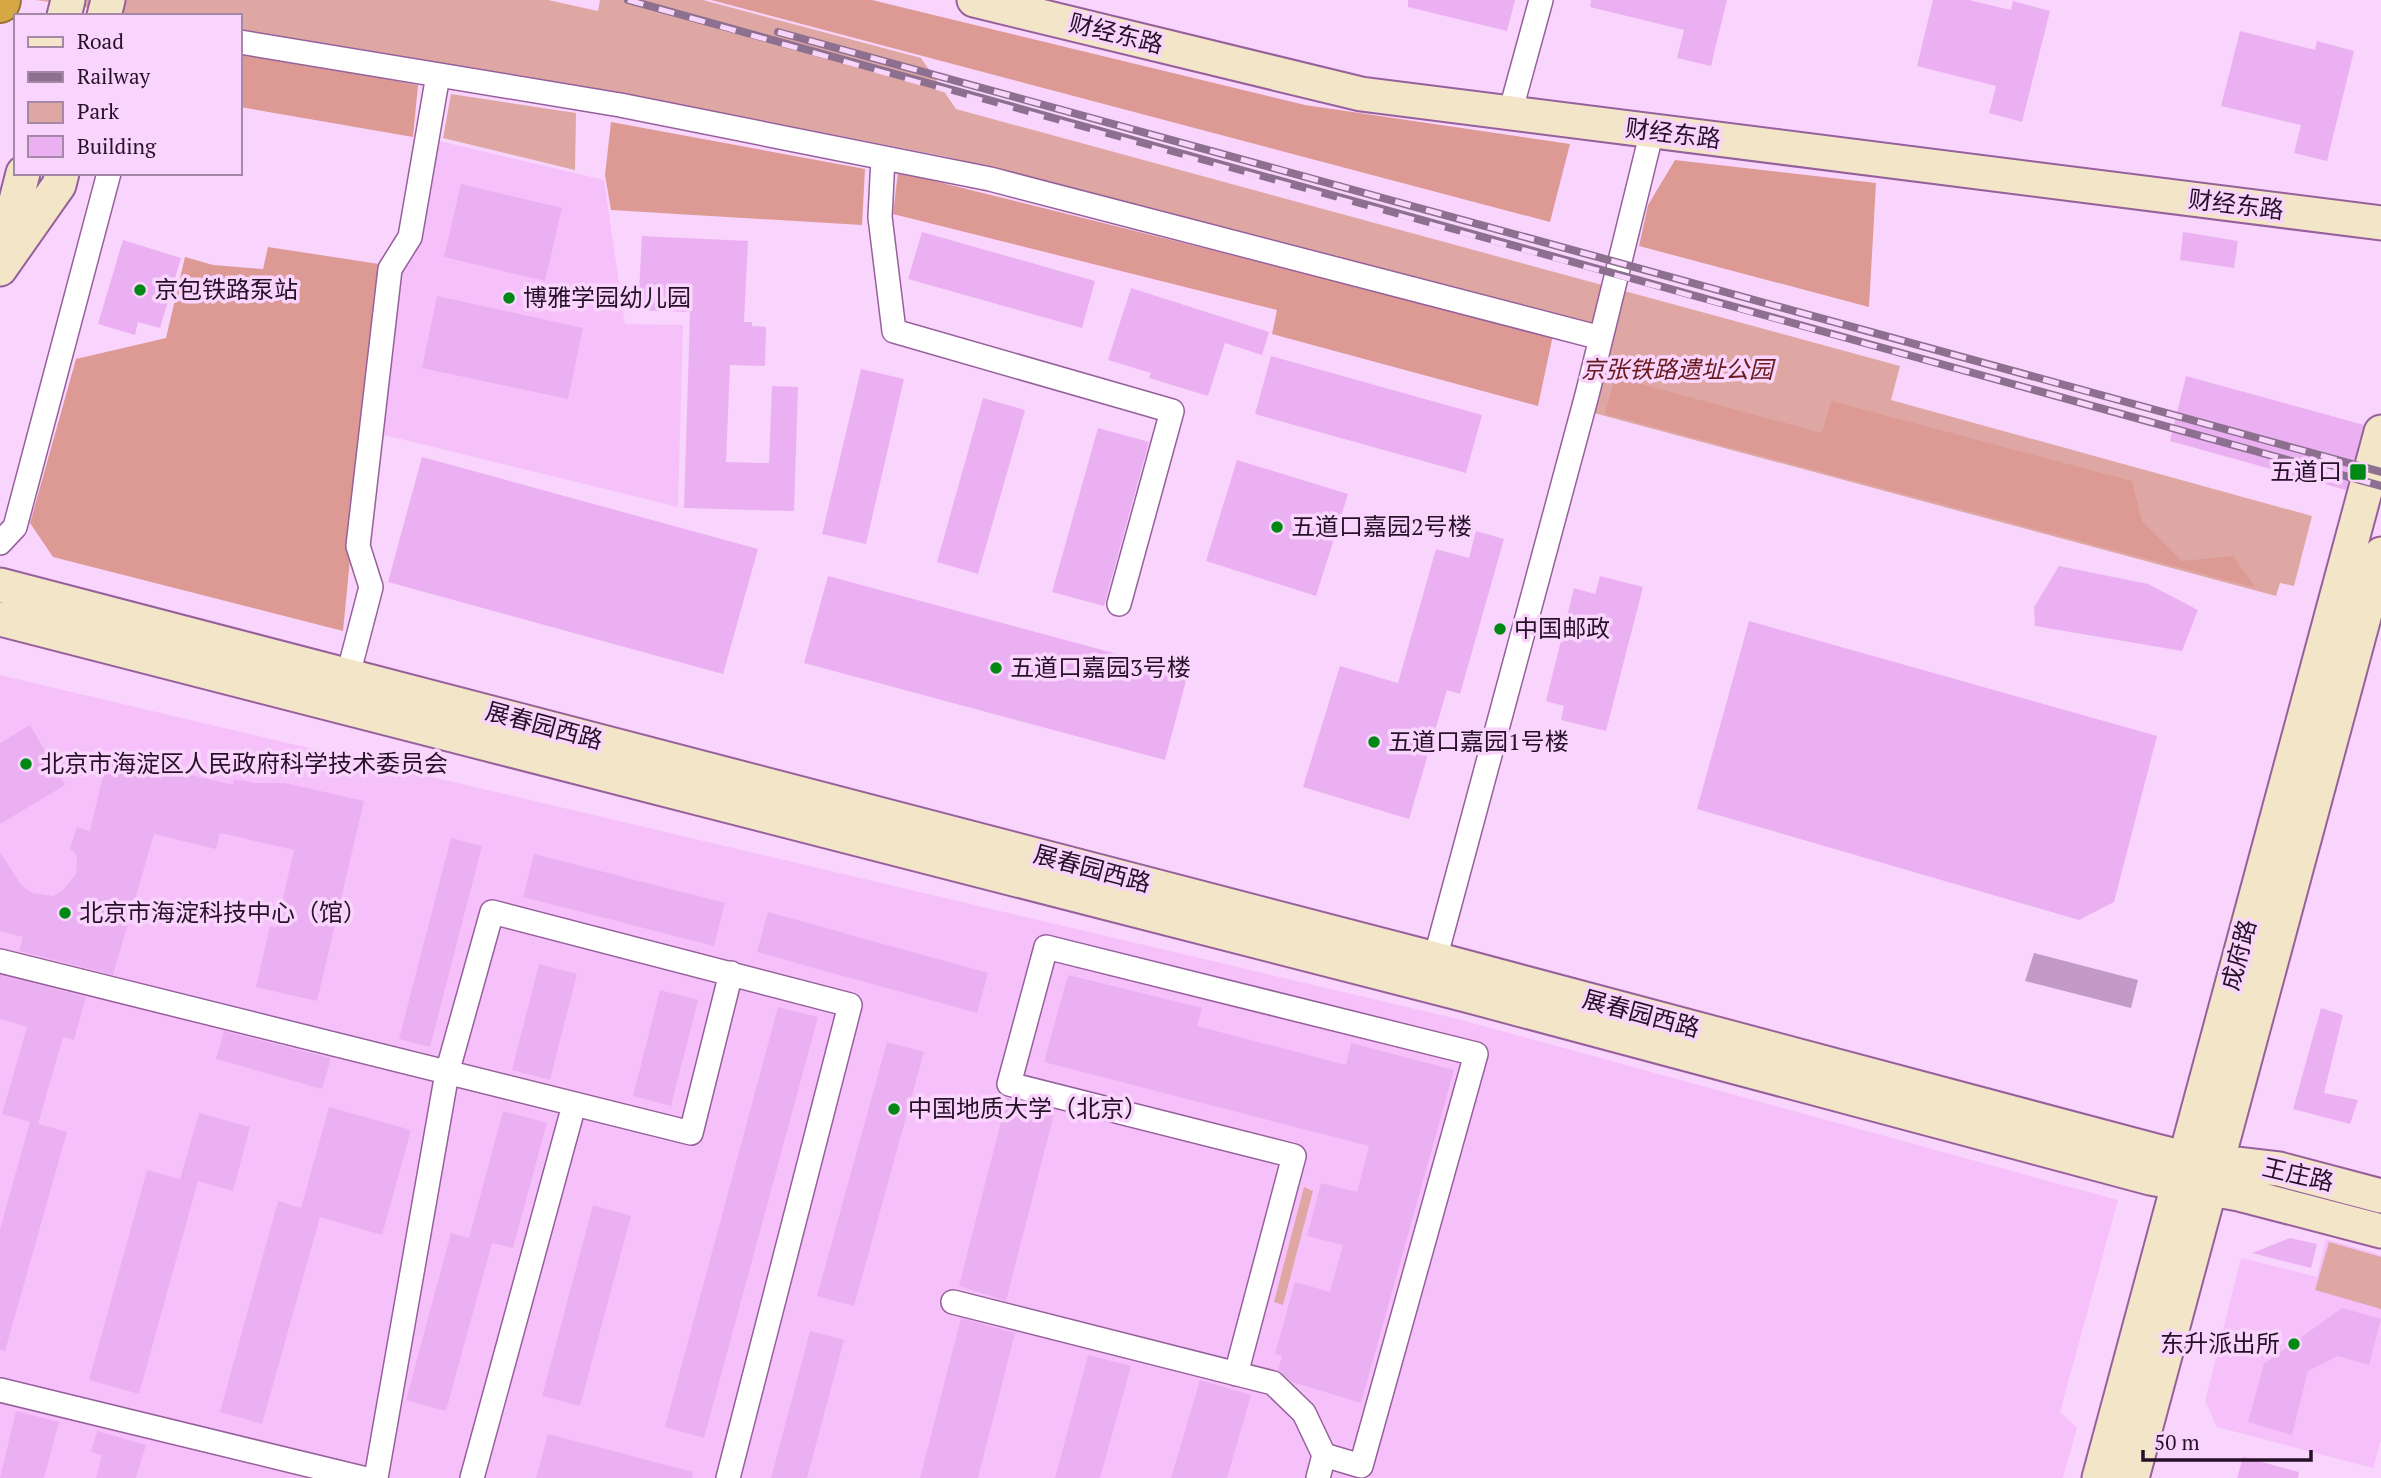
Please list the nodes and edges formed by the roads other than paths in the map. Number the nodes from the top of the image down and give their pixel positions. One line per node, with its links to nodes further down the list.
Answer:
1 (974, 0): 5 (main road, 财经东路)
2 (1541, 0): 5 (street)
3 (242, 42): 4 (street)
4 (438, 75): 7 (street); 20 (street)
5 (1510, 113): 6 (main road, 财经东路)
6 (1652, 131): 11 (main road, 财经东路); 13 (street)
7 (883, 158): 13 (street); 18 (street)
8 (23, 175): 12 (main road)
9 (62, 175): 12 (main road)
10 (108, 175): 15 (street)
11 (2381, 223)
12 (0, 267)
13 (1601, 338): 21 (street)
14 (2381, 432): 26 (main road, 成府路)
15 (0, 543)
16 (2381, 554): 26 (main road, 成府路)
17 (0, 584): 20 (main road, 展春园西路)
18 (1119, 604)
19 (0, 619): 26 (main road, 展春园西路)
20 (348, 675): 21 (main road, 展春园西路)
21 (1435, 959): 26 (main road, 展春园西路)
22 (0, 961): 24 (street)
23 (731, 973): 24 (street); 25 (street); 36 (street)
24 (447, 1073): 25 (street); 34 (street)
25 (574, 1105): 35 (street)
26 (2204, 1178): 27 (main road, 王庄路); 28 (main road, 王庄路); 38 (main road, 成府路); 39 (main road, 成府路)
27 (2381, 1196)
28 (2381, 1231)
29 (953, 1302): 30 (street)
30 (1236, 1374): 32 (street); 32 (street)
31 (0, 1390): 33 (street)
32 (1324, 1455): 37 (street)
33 (362, 1478)
34 (376, 1478)
35 (472, 1478)
36 (728, 1478)
37 (1318, 1478)
38 (2099, 1478)
39 (2132, 1478)

